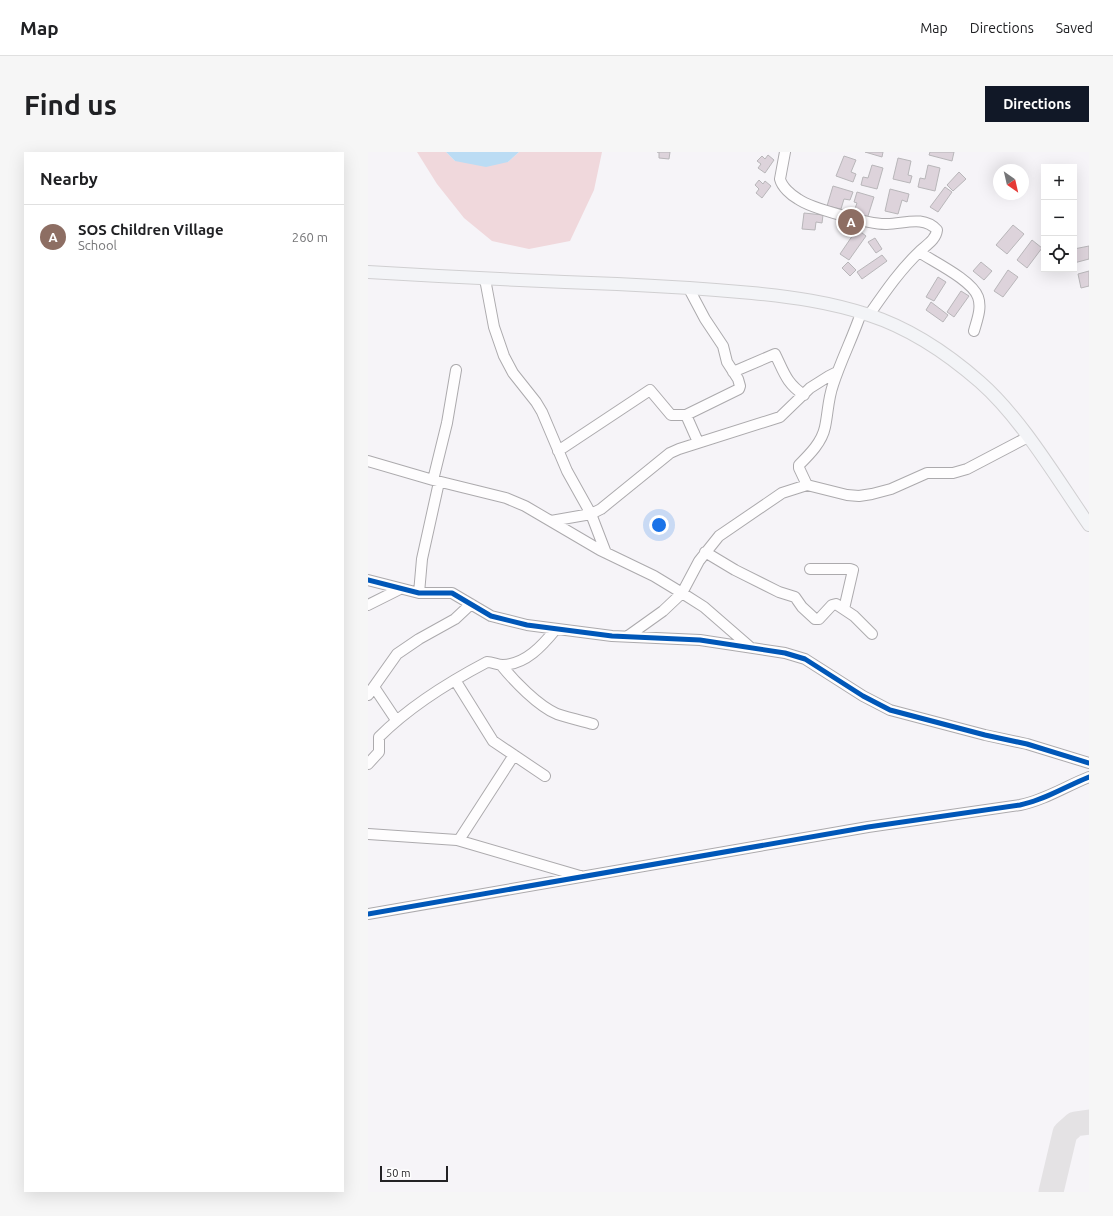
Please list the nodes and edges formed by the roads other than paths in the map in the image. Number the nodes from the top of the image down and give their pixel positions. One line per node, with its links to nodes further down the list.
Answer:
1 (785, 152): 2 (street)
2 (919, 252): 6 (street); 7 (street)
3 (368, 272): 4 (main road)
4 (485, 279): 5 (main road); 15 (street)
5 (688, 287): 6 (main road); 9 (street)
6 (865, 314): 10 (street); 13 (main road)
7 (974, 331)
8 (456, 370): 17 (street)
9 (733, 372): 11 (street); 12 (street)
10 (837, 372): 11 (street); 18 (street)
11 (804, 395): 14 (street)
12 (686, 416): 14 (street); 15 (street)
13 (1028, 437): 18 (street); 21 (main road)
14 (698, 442): 19 (street)
15 (558, 451): 19 (street)
16 (368, 462): 17 (street)
17 (436, 481): 20 (street); 27 (street)
18 (807, 484): 22 (street)
19 (591, 514): 20 (street); 23 (street)
20 (551, 521): 23 (street)
21 (1089, 525)
22 (705, 552): 28 (street); 31 (street)
23 (606, 553): 28 (street)
24 (810, 569): 31 (street)
25 (368, 580): 26 (street)
26 (400, 589): 27 (street); 30 (street)
27 (419, 593): 29 (street)
28 (682, 593): 34 (street); 35 (street)
29 (471, 604): 32 (street); 38 (street)
30 (368, 605)
31 (844, 609): 33 (street)
32 (556, 629): 34 (street); 36 (street)
33 (872, 634)
34 (628, 636): 35 (street)
35 (750, 647): 42 (street)
36 (501, 665): 37 (street); 40 (street)
37 (455, 680): 39 (street); 41 (street)
38 (371, 691): 39 (street)
39 (396, 720): 43 (street)
40 (593, 724)
41 (514, 755): 44 (street); 47 (street)
42 (1089, 763)
43 (368, 764)
44 (545, 776)
45 (1089, 778): 48 (street)
46 (368, 834): 47 (street)
47 (459, 840): 48 (street)
48 (582, 877): 49 (street)
49 (368, 914)

